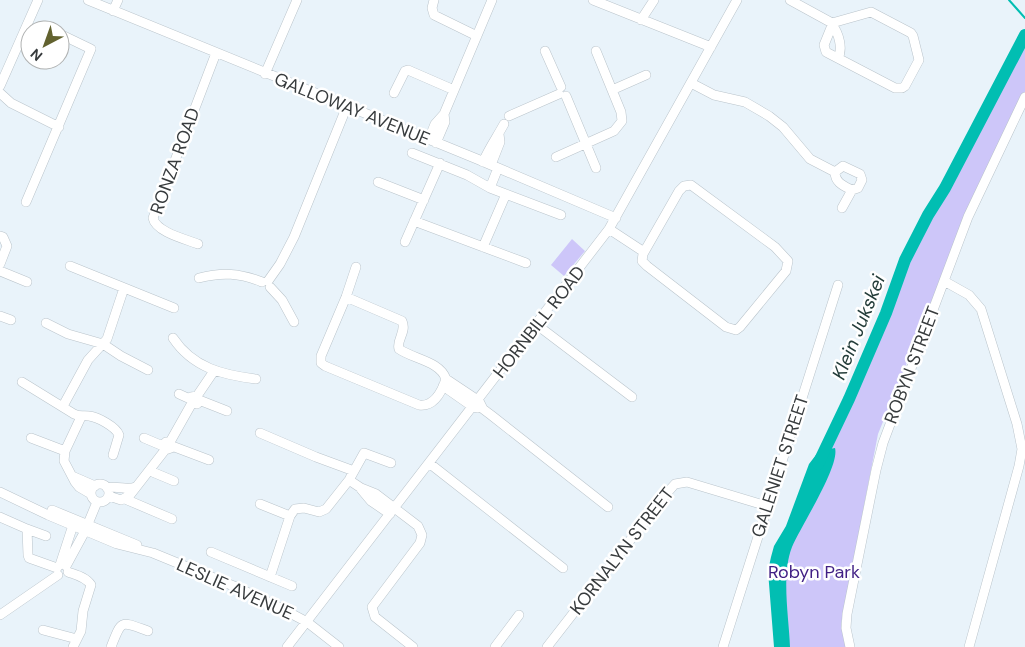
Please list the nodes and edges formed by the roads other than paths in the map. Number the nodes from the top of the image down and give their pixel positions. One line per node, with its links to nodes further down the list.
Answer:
1 (38, 0): 24 (street)
2 (88, 0): 11 (street, GALLOWAY AVENUE)
3 (118, 0): 11 (street)
4 (297, 0): 21 (street)
5 (434, 0): 14 (street)
6 (492, 0): 14 (street)
7 (593, 0): 12 (street)
8 (654, 0): 12 (street)
9 (736, 0): 16 (street, HORNBILL ROAD)
10 (790, 0): 13 (street)
11 (114, 11): 19 (street, GALLOWAY AVENUE)
12 (641, 20): 16 (street)
13 (832, 24): 20 (street); 20 (street); 20 (street)
14 (477, 36): 25 (street)
15 (70, 39): 32 (street)
16 (710, 47): 23 (street, HORNBILL ROAD)
17 (545, 51): 29 (street)
18 (596, 51): 26 (street)
19 (216, 53): 21 (street, GALLOWAY AVENUE); 54 (street, RONZA ROAD)
20 (838, 58)
21 (265, 74): 31 (street, GALLOWAY AVENUE)
22 (646, 75): 26 (street)
23 (691, 82): 40 (street); 49 (street, HORNBILL ROAD)
24 (0, 86)
25 (454, 90): 28 (street); 33 (street)
26 (612, 90): 34 (street)
27 (0, 93): 32 (street)
28 (394, 93)
29 (562, 93): 34 (street); 38 (street)
30 (1025, 97): 63 (street, ROBYN STREET)
31 (347, 106): 33 (street, GALLOWAY AVENUE); 65 (street)
32 (59, 127): 46 (street)
33 (433, 141): 38 (street, GALLOWAY AVENUE)
34 (585, 143): 36 (street); 39 (street)
35 (412, 153): 37 (street)
36 (556, 157)
37 (440, 163): 42 (street); 45 (street)
38 (491, 165): 42 (street); 49 (street, GALLOWAY AVENUE)
39 (596, 168)
40 (835, 172): 43 (street); 43 (street)
41 (378, 182): 45 (street)
42 (490, 188): 44 (street)
43 (852, 190): 47 (street)
44 (506, 194): 48 (street); 55 (street)
45 (424, 200): 50 (street)
46 (26, 202)
47 (842, 208)
48 (561, 215)
49 (616, 218): 51 (street, HORNBILL ROAD)
50 (414, 221): 53 (street); 55 (street)
51 (609, 230): 56 (street); 74 (street, HORNBILL ROAD)
52 (0, 236): 58 (street)
53 (405, 242)
54 (198, 244)
55 (483, 247): 57 (street)
56 (644, 252): 56 (street)
57 (526, 263)
58 (0, 264)
59 (70, 266): 67 (street)
60 (356, 267): 68 (street)
61 (0, 270): 64 (street)
62 (199, 278): 65 (street)
63 (944, 281): 93 (street); 138 (street, ROBYN STREET)
64 (27, 282)
65 (267, 283): 72 (street)
66 (838, 285): 110 (street, GALENIET STREET)
67 (124, 288): 69 (street); 76 (street)
68 (346, 297): 81 (street); 81 (street)
69 (174, 308)
70 (0, 316): 71 (street)
71 (11, 320)
72 (294, 322)
73 (46, 323): 76 (street)
74 (537, 325): 83 (street); 86 (street, HORNBILL ROAD)
75 (173, 338): 78 (street)
76 (103, 344): 77 (street); 85 (street)
77 (148, 370)
78 (214, 371): 79 (street); 84 (street)
79 (256, 379)
80 (22, 382): 85 (street)
81 (445, 382): 86 (street)
82 (179, 394): 84 (street)
83 (632, 398)
84 (195, 399): 87 (street); 92 (street)
85 (63, 406): 88 (street)
86 (478, 406): 98 (street, HORNBILL ROAD); 111 (street)
87 (227, 411)
88 (81, 417): 94 (street); 95 (street)
89 (260, 433): 100 (street)
90 (31, 438): 94 (street)
91 (144, 438): 92 (street)
92 (168, 446): 96 (street); 99 (street)
93 (1024, 449): 139 (street)
94 (65, 451): 107 (street)
95 (113, 455)
96 (209, 460)
97 (392, 463): 100 (street)
98 (429, 463): 112 (street, HORNBILL ROAD); 121 (street)
99 (150, 471): 102 (street); 104 (street)
100 (354, 471): 101 (street)
101 (349, 480): 112 (street); 113 (street)
102 (174, 481)
103 (0, 487): 116 (street, LESLIE AVENUE)
104 (136, 487): 106 (street); 108 (street)
105 (0, 492): 116 (street, LESLIE AVENUE)
106 (108, 492): 107 (street); 107 (street); 108 (street)
107 (95, 494): 117 (street)
108 (125, 499): 115 (street)
109 (260, 504): 113 (street)
110 (767, 506): 136 (street, KORNALYN STREET); 137 (street, GALENIET STREET)
111 (608, 507)
112 (392, 511): 127 (street, HORNBILL ROAD); 134 (street)
113 (290, 516): 123 (street)
114 (0, 517): 118 (street)
115 (172, 519)
116 (74, 522): 117 (street, LESLIE AVENUE); 122 (street)
117 (87, 528): 122 (street); 127 (street, LESLIE AVENUE)
118 (27, 529): 119 (street); 122 (street)
119 (46, 536)
120 (211, 552): 123 (street)
121 (563, 568)
122 (62, 569): 126 (street); 130 (street)
123 (270, 577): 124 (street)
124 (292, 586)
125 (519, 615): 135 (street)
126 (0, 616)
127 (307, 622): 132 (street, HORNBILL ROAD); 133 (street, LESLIE AVENUE)
128 (43, 630): 130 (street)
129 (148, 631): 131 (street)
130 (75, 643)
131 (111, 647)
132 (287, 647)
133 (339, 647)
134 (413, 647)
135 (495, 647)
136 (547, 647)
137 (723, 647)
138 (850, 647)
139 (969, 647)

